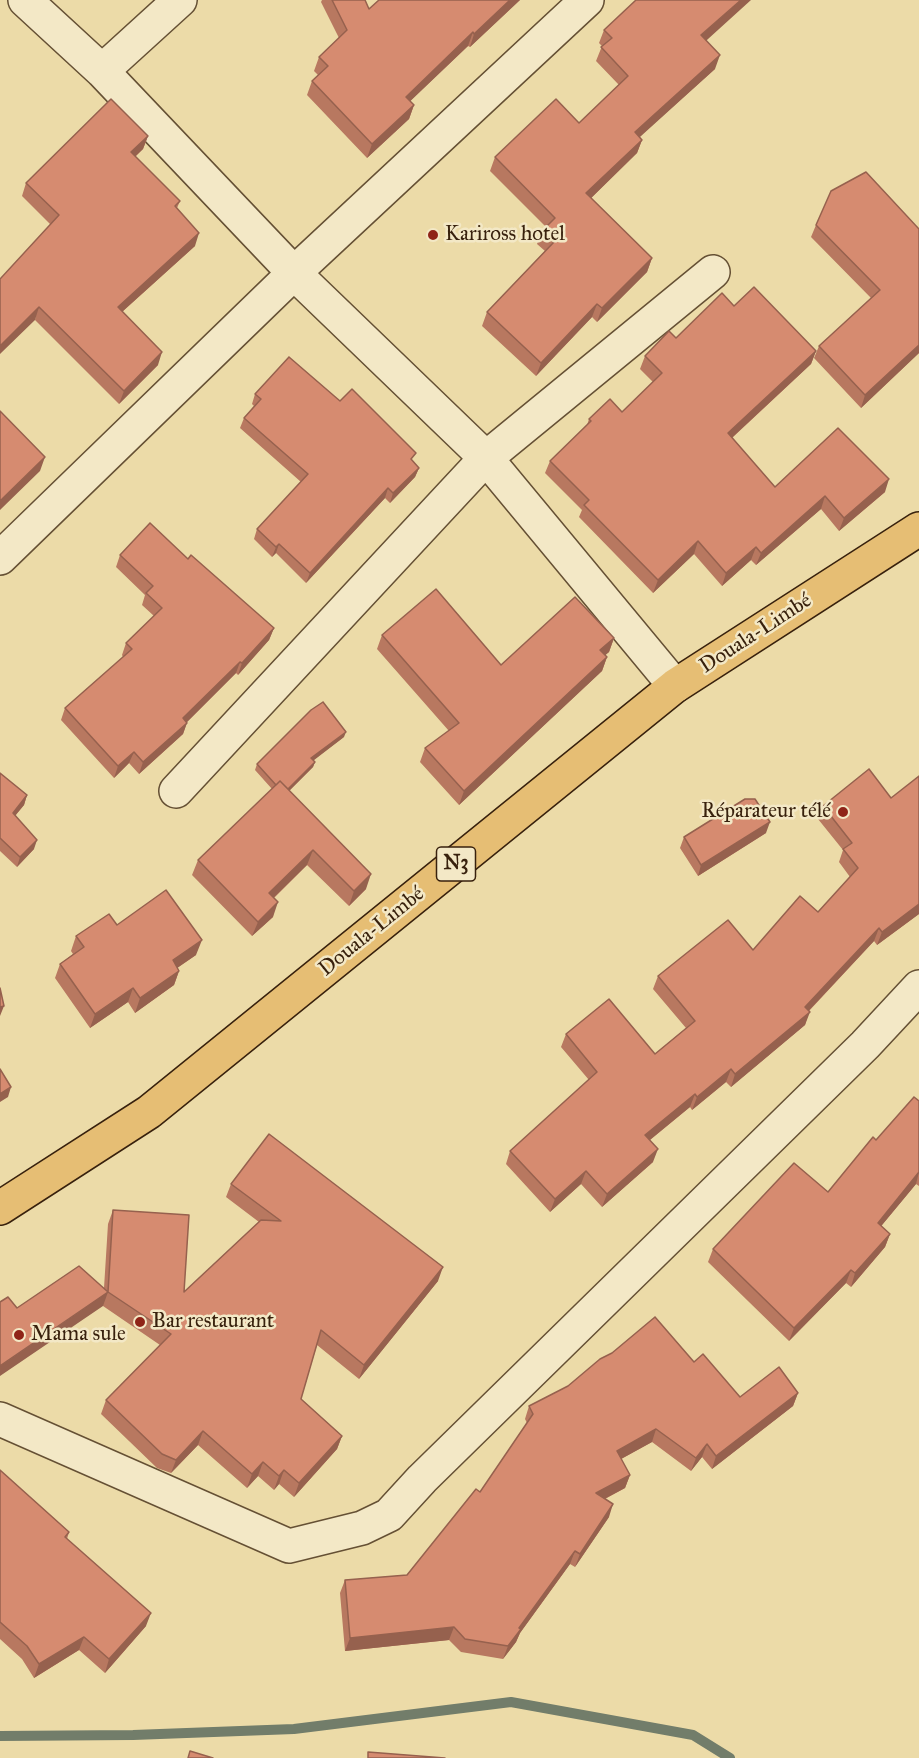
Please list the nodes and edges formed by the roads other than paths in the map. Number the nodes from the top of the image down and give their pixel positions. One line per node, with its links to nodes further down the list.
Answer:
1 (26, 0): 4 (street)
2 (180, 0): 4 (street)
3 (587, 0): 6 (street)
4 (102, 71): 6 (street)
5 (713, 272): 7 (street)
6 (294, 273): 7 (street); 9 (street)
7 (486, 458): 10 (street); 11 (street)
8 (919, 529): 10 (highway, Douala-Limbé / N3)
9 (0, 558)
10 (675, 687): 13 (highway, Douala-Limbé / N3)
11 (176, 791)
12 (919, 987): 14 (street)
13 (0, 1208)
14 (0, 1419)

